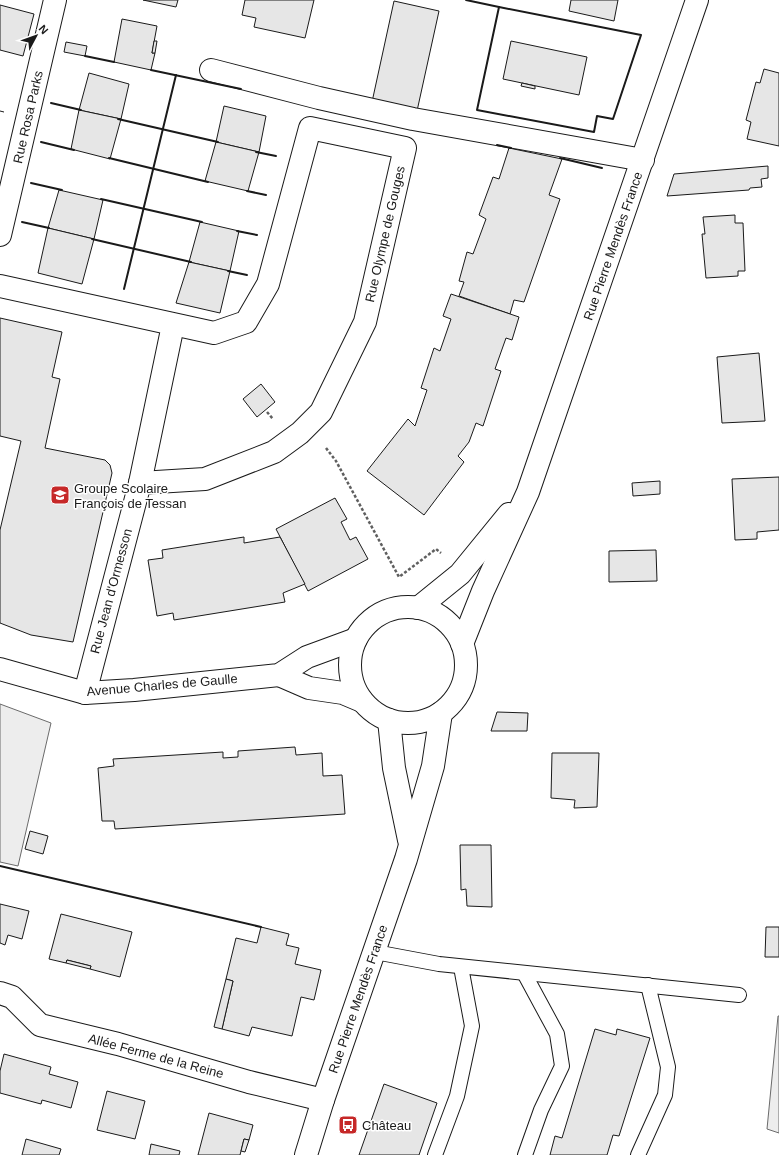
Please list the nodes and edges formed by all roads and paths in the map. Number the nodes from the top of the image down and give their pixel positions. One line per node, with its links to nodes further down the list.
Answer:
1 (55, 0): 5 (street, Rue Rosa Parks)
2 (698, 0): 4 (street, Rue Pierre Mendès France)
3 (211, 70): 4 (street)
4 (642, 160): 11 (street, Rue Pierre Mendès France)
5 (0, 235)
6 (0, 286): 7 (street)
7 (173, 325): 9 (street, Rue Olympe de Gouges); 10 (street, Rue Jean d'Ormesson)
8 (266, 412): 9 (path)
9 (300, 432): 10 (street, Rue Olympe de Gouges); 12 (path)
10 (140, 483): 18 (street, Rue Jean d'Ormesson)
11 (528, 492): 12 (street, Rue Pierre Mendès France); 15 (street, Rue Pierre Mendès France)
12 (460, 574): 13 (street, Rue Pierre Mendès France)
13 (418, 608): 14 (street); 15 (street)
14 (356, 639): 17 (street, Avenue Charles de Gaulle); 19 (street)
15 (462, 644): 20 (street)
16 (0, 670): 18 (street, Avenue Charles de Gaulle)
17 (279, 675): 18 (street, Avenue Charles de Gaulle); 19 (street, Avenue Charles de Gaulle)
18 (85, 693)
19 (362, 701): 21 (street)
20 (441, 713): 21 (street); 22 (street, Rue Pierre Mendès France)
21 (389, 720): 22 (street, Rue Pierre Mendès France)
22 (409, 843): 23 (street, Rue Pierre Mendès France)
23 (375, 952): 24 (lane); 29 (street, Rue Pierre Mendès France)
24 (461, 966): 25 (lane); 31 (lane)
25 (524, 973): 26 (lane); 32 (lane)
26 (648, 985): 28 (lane); 33 (lane)
27 (0, 993): 29 (street, Allée Ferme de la Reine)
28 (739, 995)
29 (323, 1100): 30 (street, Rue Pierre Mendès France)
30 (306, 1155)
31 (435, 1155)
32 (525, 1155)
33 (638, 1155)

